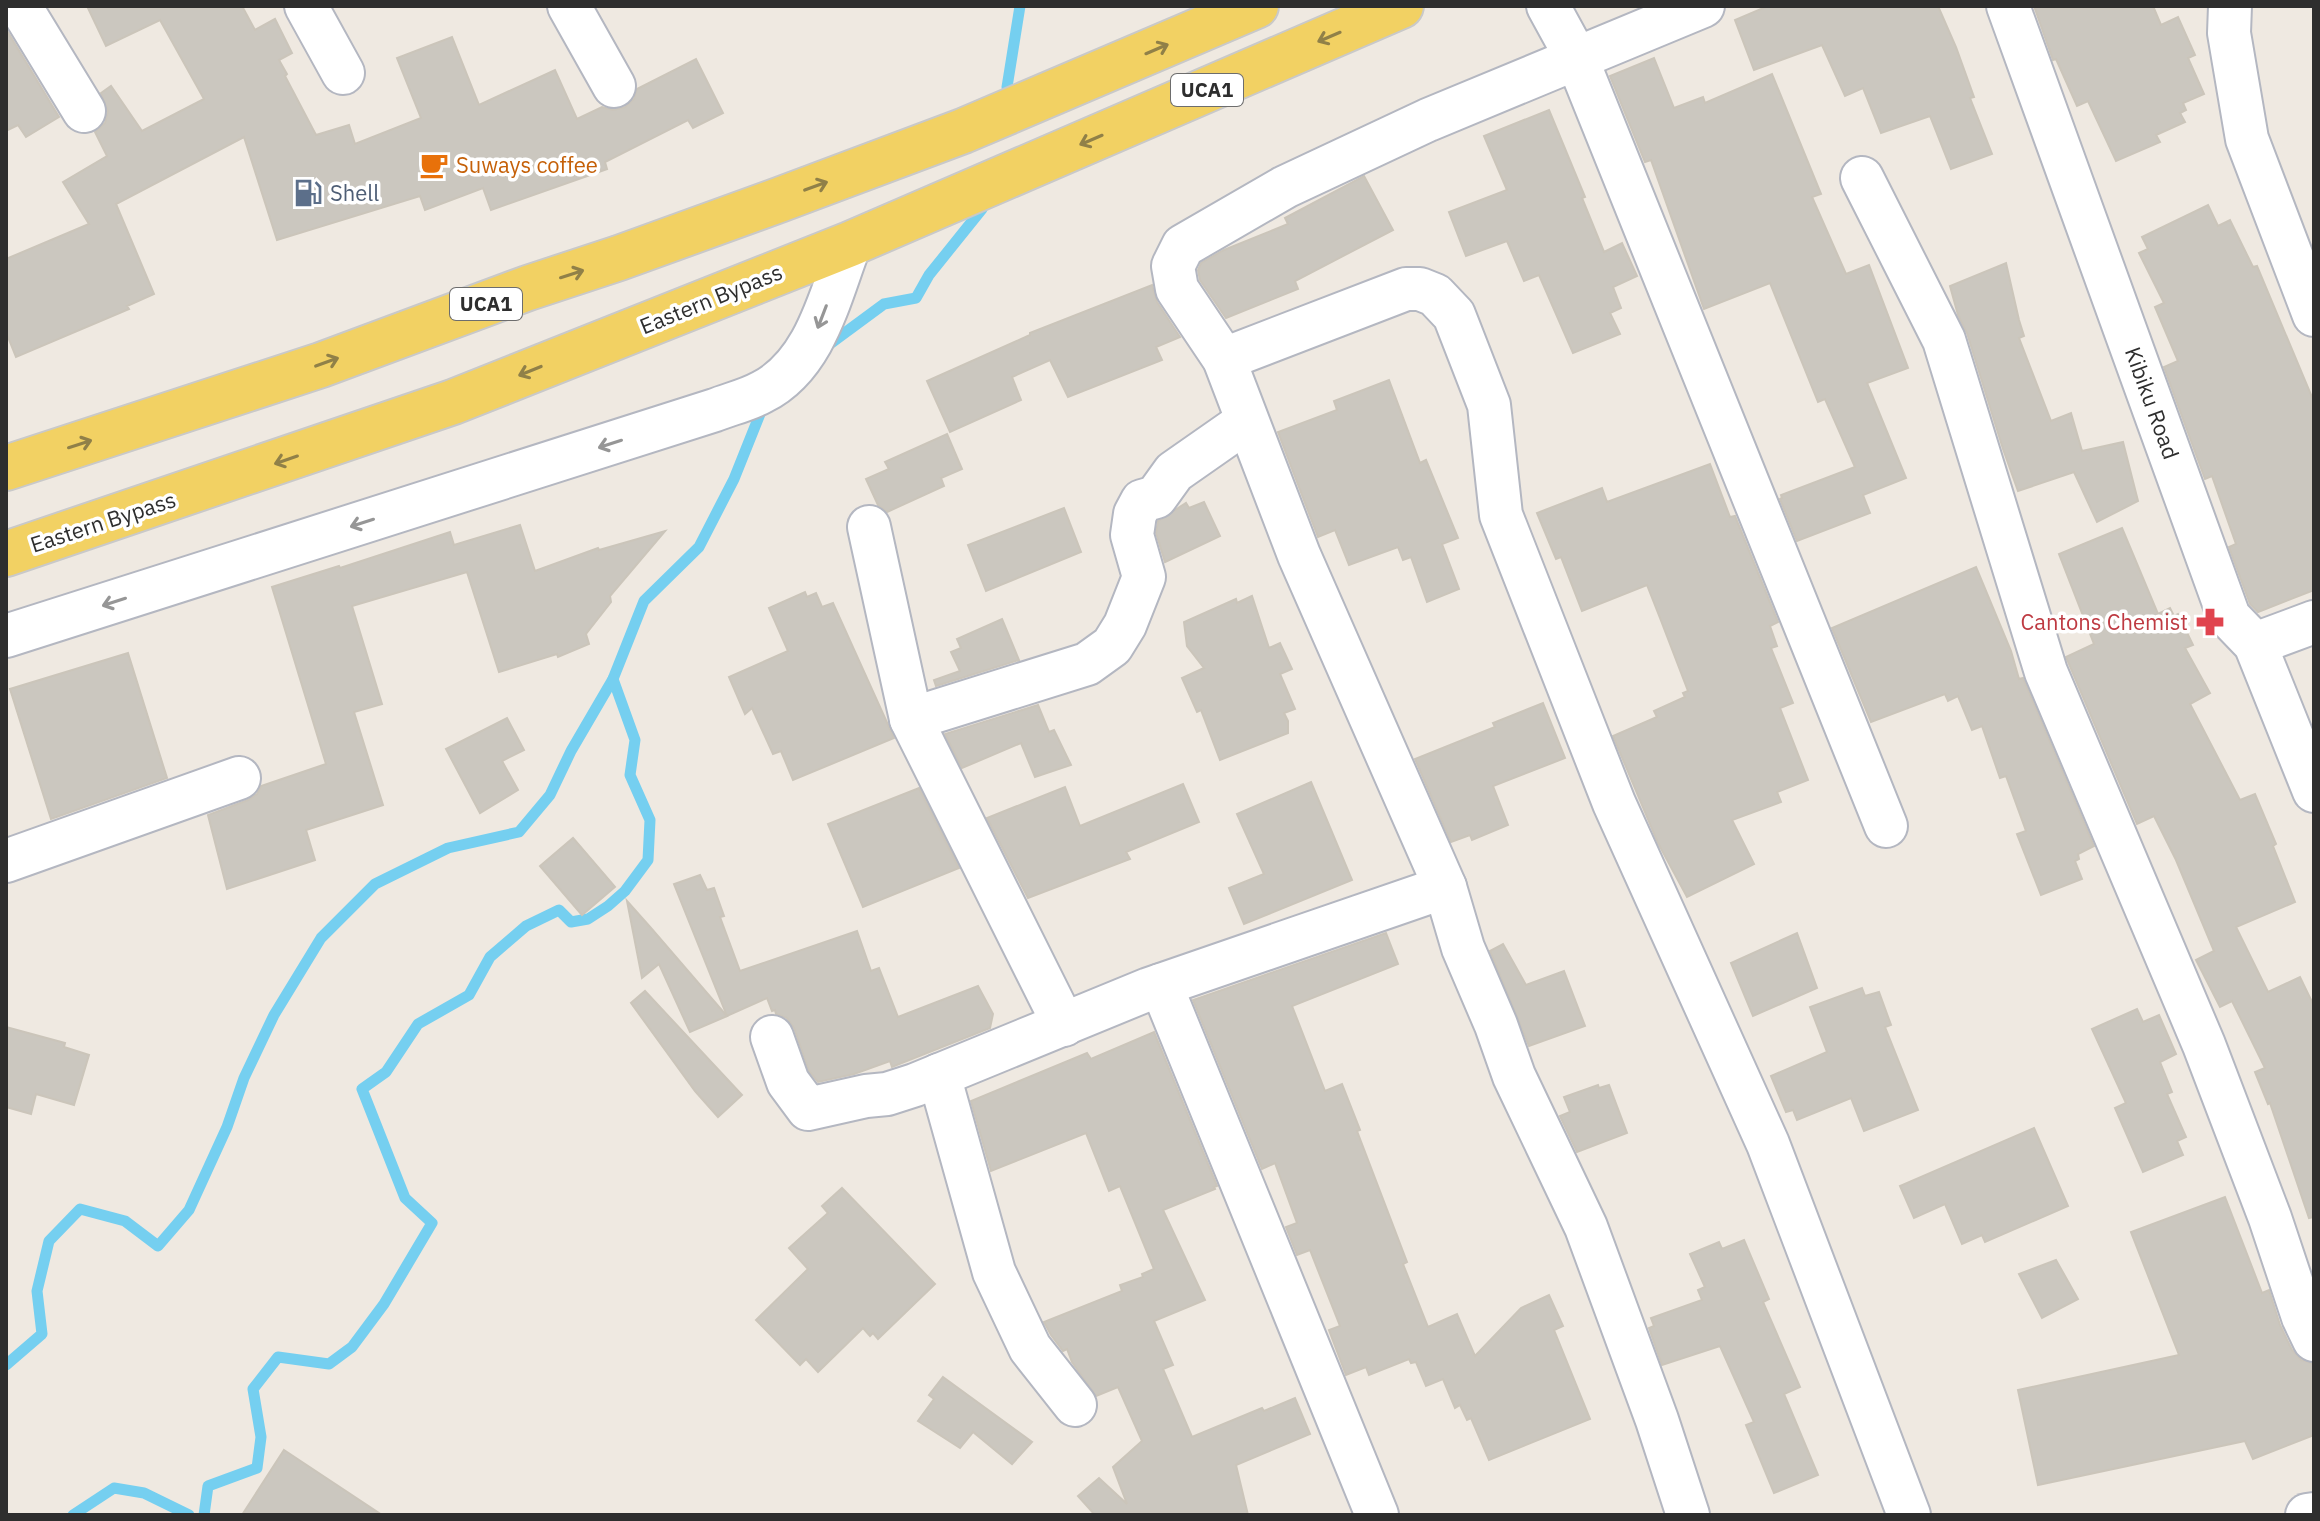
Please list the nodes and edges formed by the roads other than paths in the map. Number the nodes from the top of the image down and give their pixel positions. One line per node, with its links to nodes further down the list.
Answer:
1 (20, 6): 13 (street)
2 (306, 6): 11 (street)
3 (569, 6): 12 (street)
4 (1256, 6): 19 (main road, UCA1, one-way to 4)
5 (1401, 6): 15 (main road, Eastern Bypass / UCA1, one-way to 15)
6 (1548, 6): 10 (street)
7 (1703, 6): 10 (street)
8 (2008, 6): 24 (street, Kibiku Road)
9 (2230, 6): 16 (street)
10 (1577, 59): 17 (street); 28 (street)
11 (343, 73)
12 (614, 86)
13 (84, 111)
14 (1862, 178): 35 (street)
15 (850, 244): 21 (main road, Eastern Bypass / UCA1, one-way to 21); 23 (street, one-way to 23)
16 (2314, 315)
17 (1224, 359): 18 (street); 40 (street)
18 (1247, 421): 25 (street); 30 (street)
19 (6, 468)
20 (869, 527): 25 (street)
21 (6, 554)
22 (2314, 622): 24 (street)
23 (6, 636)
24 (2255, 644): 27 (street, Kibiku Road)
25 (911, 719): 32 (street)
26 (239, 778): 29 (street)
27 (2314, 791)
28 (1886, 826)
29 (6, 861)
30 (1445, 887): 31 (street); 39 (street)
31 (1161, 985): 32 (street); 38 (street)
32 (1064, 1025): 34 (street)
33 (772, 1037): 34 (street)
34 (939, 1075): 36 (street)
35 (2314, 1340)
36 (1075, 1405)
37 (2314, 1514): 41 (street)
38 (1377, 1515)
39 (1688, 1515)
40 (1909, 1515)
41 (2307, 1515)

